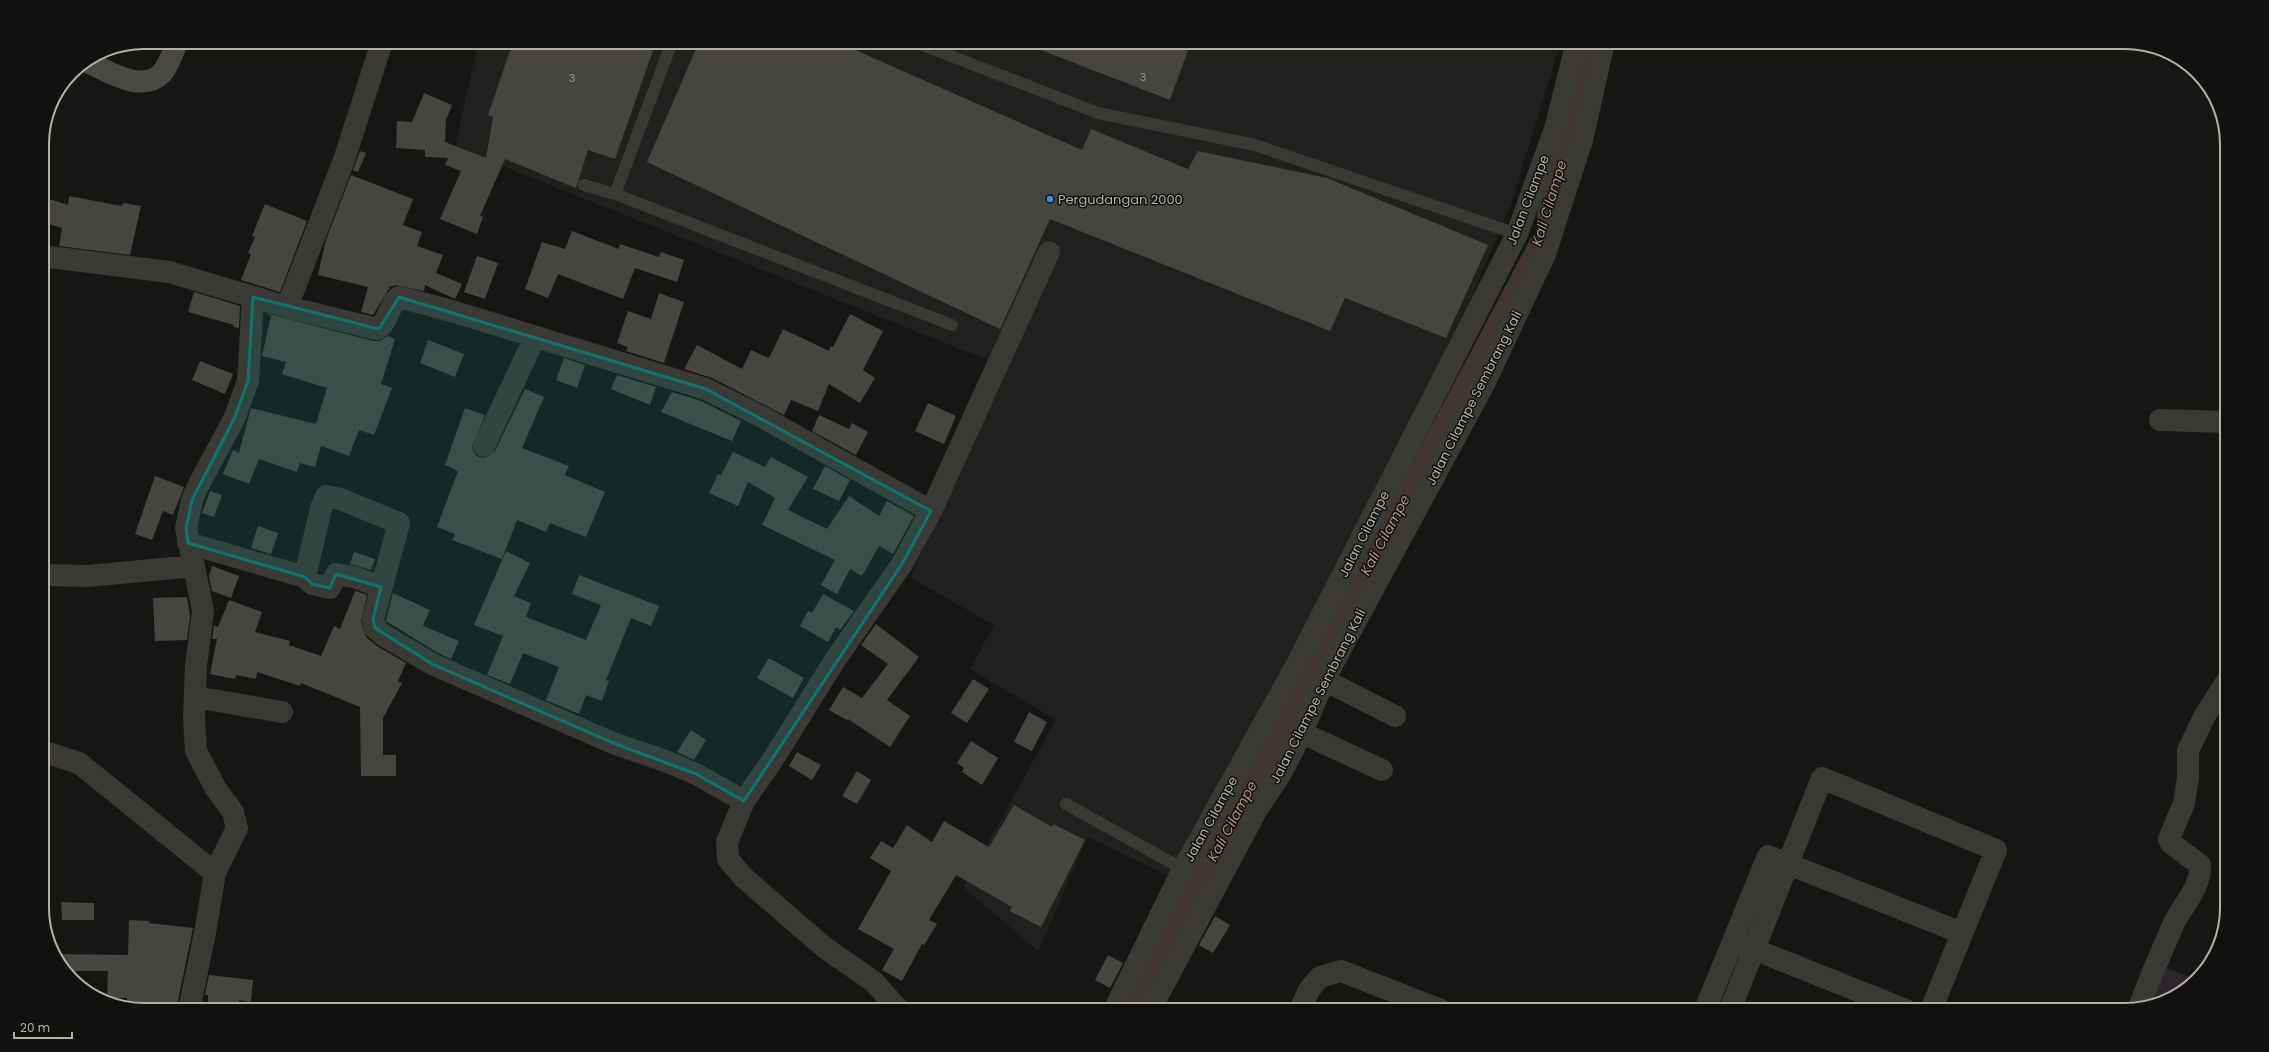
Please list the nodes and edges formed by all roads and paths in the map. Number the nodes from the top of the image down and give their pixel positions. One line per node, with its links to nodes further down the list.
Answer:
1 (173, 49): 7 (street)
2 (380, 49): 14 (street)
3 (669, 49): 9 (lane)
4 (933, 49): 10 (lane)
5 (1575, 49): 10 (street, Jalan Cilampe)
6 (1602, 49): 26 (street, Jalan Cilampe Sembrang Kali)
7 (92, 64)
8 (584, 185): 9 (lane)
9 (615, 194): 15 (lane)
10 (1517, 234): 37 (street, Jalan Cilampe)
11 (1049, 252): 20 (street)
12 (49, 257): 13 (street)
13 (253, 297): 14 (street); 21 (street)
14 (287, 307): 16 (street)
15 (952, 325)
16 (534, 337): 19 (street); 20 (street)
17 (2160, 420): 18 (street)
18 (2220, 422)
19 (484, 446)
20 (931, 511): 34 (street)
21 (188, 542): 22 (street); 24 (street)
22 (194, 566): 23 (street); 28 (street)
23 (49, 575)
24 (305, 577): 25 (street); 25 (street)
25 (381, 588): 34 (street)
26 (1324, 680): 30 (street); 31 (street, Jalan Cilampe Sembrang Kali)
27 (2220, 692): 42 (street)
28 (195, 697): 29 (street); 38 (street)
29 (282, 712)
30 (1395, 716)
31 (1302, 733): 33 (street); 46 (street, Jalan Cilampe Sembrang Kali)
32 (49, 753): 38 (street)
33 (1382, 770)
34 (744, 801): 44 (street)
35 (1066, 804): 37 (lane)
36 (1788, 864): 39 (street); 39 (street); 40 (street); 41 (street)
37 (1183, 869): 45 (street, Jalan Cilampe)
38 (215, 873): 43 (street)
39 (1962, 933): 52 (street)
40 (1734, 941): 41 (street); 49 (street)
41 (1754, 949): 50 (street); 51 (street)
42 (2141, 1001)
43 (190, 1003)
44 (893, 1003)
45 (1117, 1003)
46 (1154, 1003)
47 (1303, 1003): 48 (street)
48 (1423, 1003)
49 (1708, 1003)
50 (1733, 1003)
51 (1889, 1003)
52 (1934, 1003)

